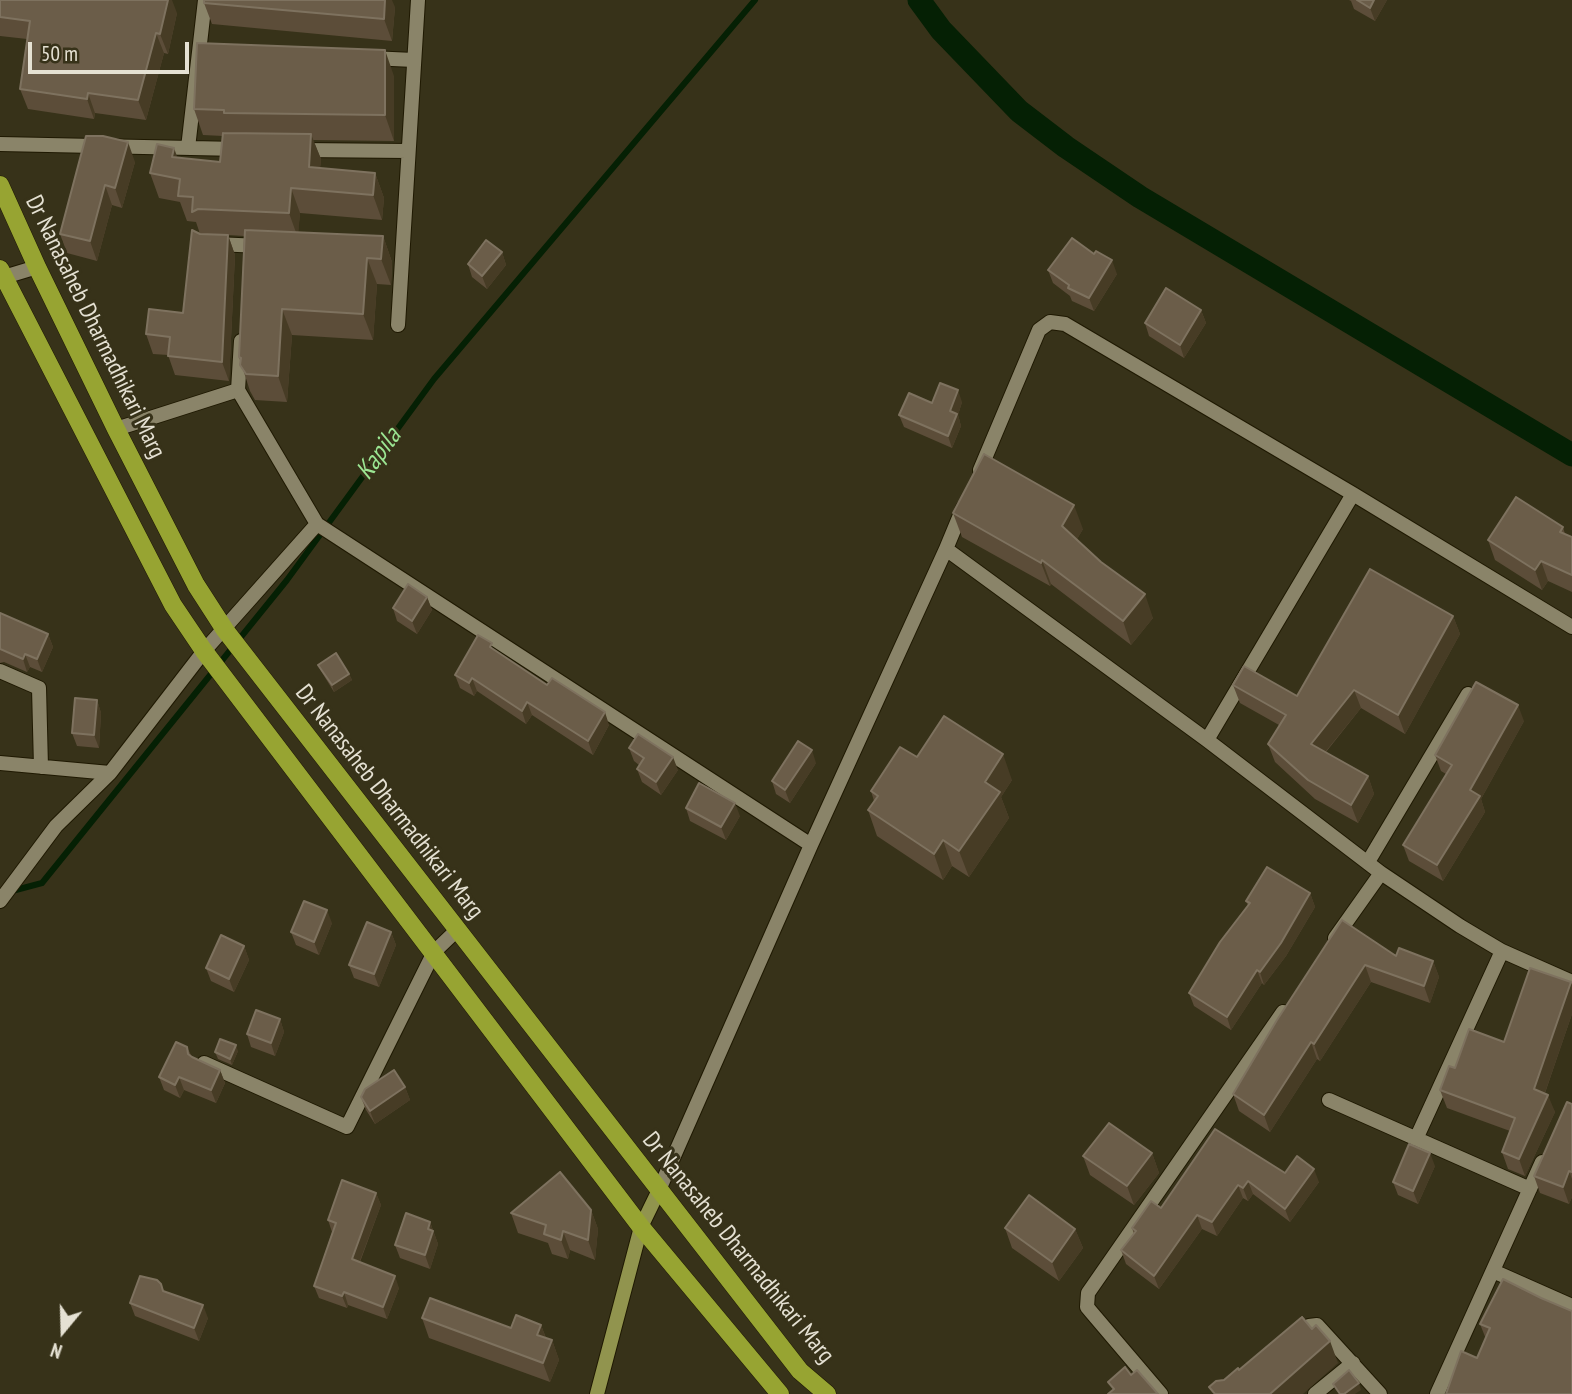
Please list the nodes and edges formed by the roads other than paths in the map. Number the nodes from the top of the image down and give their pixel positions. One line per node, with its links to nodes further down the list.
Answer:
1 (205, 0): 6 (street)
2 (418, 0): 4 (street)
3 (360, 58): 4 (street)
4 (414, 60): 9 (street)
5 (0, 144): 6 (street)
6 (188, 148): 7 (street)
7 (257, 149)
8 (284, 150): 9 (street)
9 (408, 151): 16 (street)
10 (0, 185): 13 (main road, Dr Nanasaheb Dharmadhikari Marg)
11 (207, 244): 12 (street)
12 (271, 246)
13 (37, 267): 14 (street); 18 (main road, Dr Nanasaheb Dharmadhikari Marg)
14 (1, 274): 24 (main road)
15 (242, 324): 17 (street)
16 (398, 325)
17 (238, 390): 18 (street); 20 (street)
18 (116, 429): 23 (main road, Dr Nanasaheb Dharmadhikari Marg)
19 (1353, 494): 21 (street); 22 (street); 27 (street)
20 (317, 524): 23 (street); 31 (street)
21 (946, 549): 27 (street); 31 (street)
22 (1572, 627)
23 (225, 630): 24 (street); 35 (main road, Dr Nanasaheb Dharmadhikari Marg)
24 (204, 651): 30 (street); 38 (main road)
25 (0, 671): 29 (street)
26 (1468, 694): 32 (street)
27 (1207, 740): 32 (street)
28 (0, 763): 29 (street)
29 (41, 767): 30 (street)
30 (110, 773): 34 (street)
31 (811, 845): 46 (street)
32 (1368, 862): 33 (street)
33 (1381, 873): 36 (street); 37 (street)
34 (0, 901)
35 (457, 930): 38 (street); 46 (main road, Dr Nanasaheb Dharmadhikari Marg)
36 (1326, 950)
37 (1502, 951): 39 (street); 43 (street)
38 (433, 952): 41 (street); 47 (main road)
39 (1572, 982)
40 (1288, 1005): 55 (street)
41 (201, 1062)
42 (1329, 1100): 43 (street)
43 (1416, 1139): 45 (street)
44 (1546, 1154): 45 (street)
45 (1530, 1189): 48 (street)
46 (659, 1190): 47 (street); 54 (main road, Dr Nanasaheb Dharmadhikari Marg)
47 (641, 1227): 52 (street); 53 (main road)
48 (1493, 1270): 49 (street); 58 (street)
49 (1572, 1306)
50 (1288, 1343): 51 (street)
51 (1353, 1363): 56 (street); 57 (street)
52 (597, 1394)
53 (780, 1394)
54 (827, 1394)
55 (1161, 1394)
56 (1315, 1394)
57 (1380, 1394)
58 (1437, 1394)

